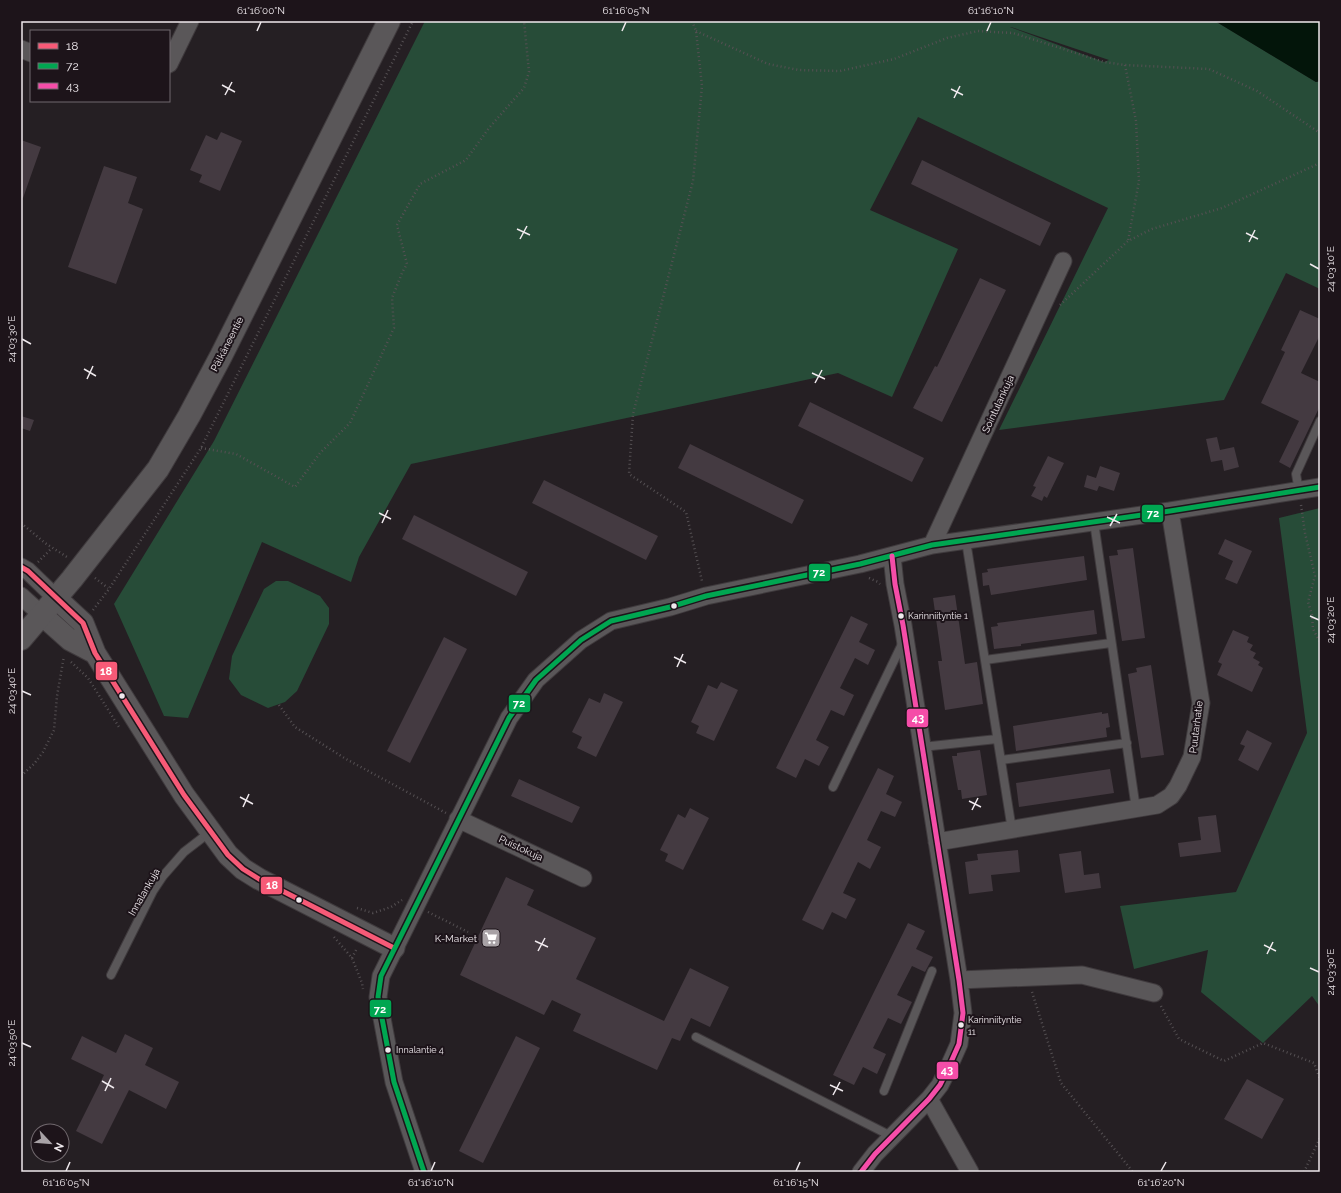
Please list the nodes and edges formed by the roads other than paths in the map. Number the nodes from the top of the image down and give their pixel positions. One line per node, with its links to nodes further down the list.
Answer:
1 (190, 21): 3 (street)
2 (389, 21): 15 (main road, Pälkäneentie)
3 (170, 62)
4 (1063, 262): 11 (street, Sointulankuja)
5 (1320, 421): 7 (lane)
6 (1320, 487): 7 (street)
7 (1299, 491): 8 (street)
8 (1170, 511): 9 (street); 27 (street, Puutarhatie)
9 (1094, 522): 10 (street); 19 (lane)
10 (966, 540): 11 (street); 21 (lane)
11 (932, 545): 12 (street)
12 (892, 556): 18 (street); 28 (street)
13 (21, 567): 15 (street)
14 (21, 596): 16 (street)
15 (56, 598): 16 (main road, Pälkäneentie); 20 (street)
16 (42, 615): 17 (main road, Pälkäneentie); 20 (street)
17 (21, 639)
18 (905, 639): 24 (street); 26 (lane)
19 (1111, 643): 21 (lane); 23 (lane)
20 (95, 653): 30 (street)
21 (985, 660): 22 (lane)
22 (997, 739): 24 (lane); 25 (lane)
23 (1127, 743): 25 (lane); 27 (lane)
24 (922, 747): 31 (street)
25 (1001, 760): 29 (lane)
26 (833, 787)
27 (1136, 809): 29 (street, Puutarhatie)
28 (458, 819): 32 (street, Puistokuja); 33 (street)
29 (1012, 830): 31 (street, Puutarhatie)
30 (211, 832): 33 (street); 35 (lane, Innalankuja)
31 (937, 842): 36 (street)
32 (583, 878)
33 (394, 948): 42 (street)
34 (932, 971): 39 (lane)
35 (111, 975)
36 (959, 980): 37 (street); 40 (street)
37 (1154, 993)
38 (696, 1037): 41 (lane)
39 (884, 1091)
40 (929, 1099): 41 (street); 44 (street)
41 (893, 1137): 43 (street)
42 (424, 1172)
43 (860, 1172)
44 (970, 1172)

